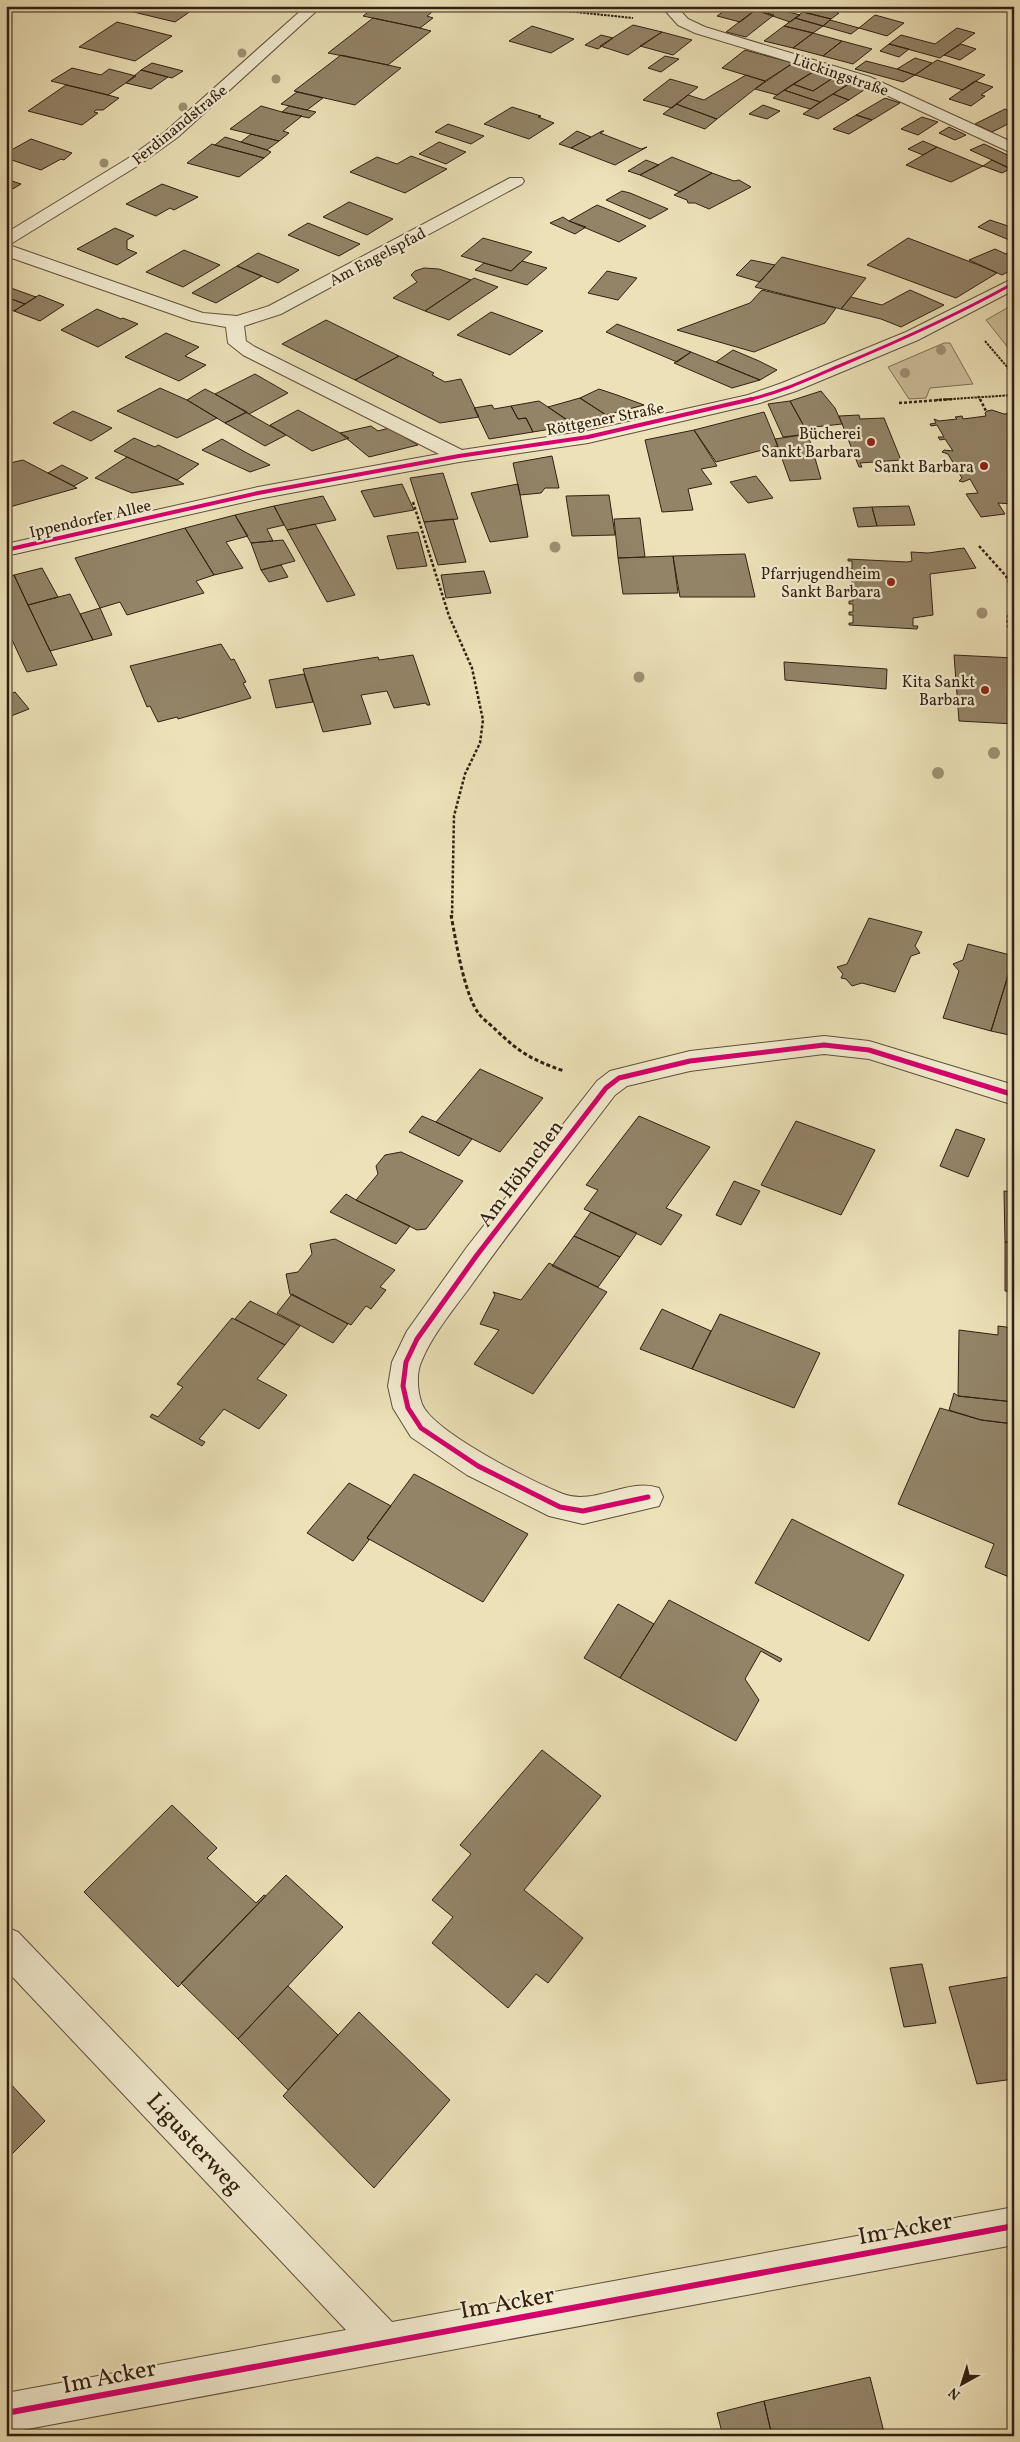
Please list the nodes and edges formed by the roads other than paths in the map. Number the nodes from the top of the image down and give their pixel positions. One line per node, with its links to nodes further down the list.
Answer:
1 (315, 6): 5 (street, Ferdinandstraße)
2 (668, 6): 3 (street, Lückingstraße)
3 (1014, 149)
4 (516, 181): 8 (street, Am Engelspfad)
5 (6, 241)
6 (6, 250): 8 (street, Am Engelspfad)
7 (1014, 283): 9 (street, Röttgener Straße)
8 (235, 323): 9 (street)
9 (459, 456): 10 (street, Röttgener Straße)
10 (180, 510): 11 (street, Ippendorfer Allee)
11 (6, 550)
12 (1014, 1095): 13 (street, Am Höhnchen)
13 (648, 1497)
14 (6, 1944): 16 (street, Ligusterweg)
15 (1014, 2226): 16 (street, Im Acker)
16 (384, 2342): 17 (street, Im Acker)
17 (6, 2413)

